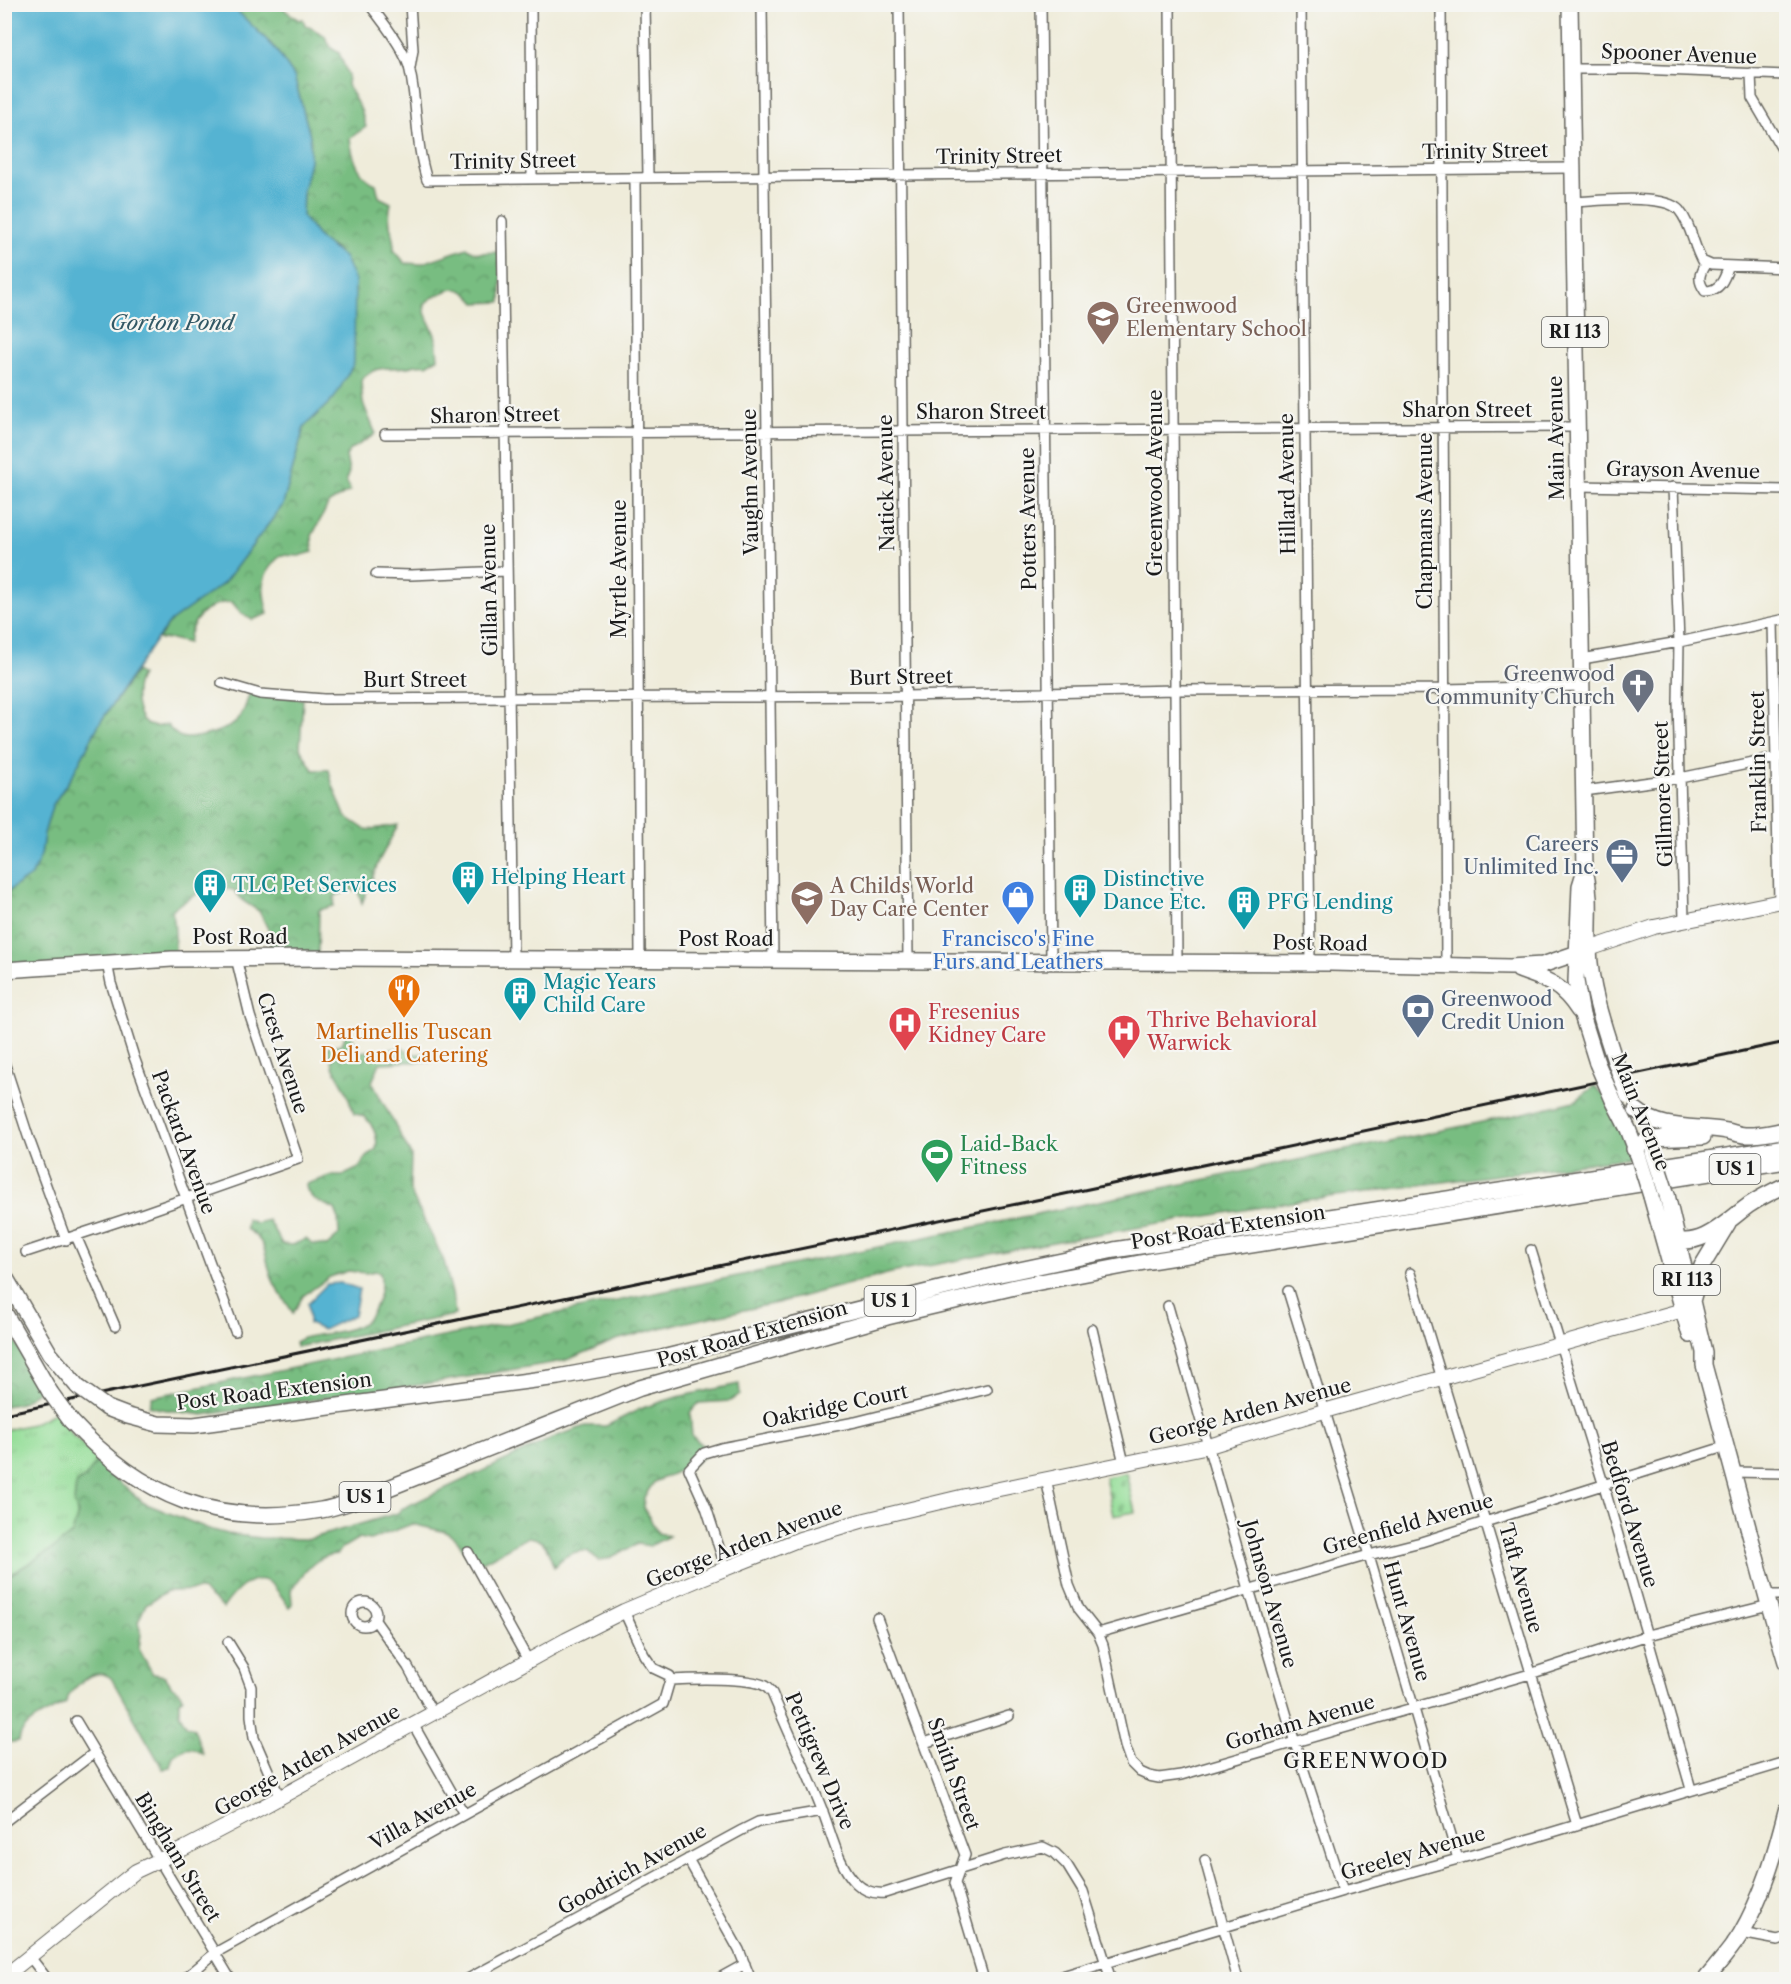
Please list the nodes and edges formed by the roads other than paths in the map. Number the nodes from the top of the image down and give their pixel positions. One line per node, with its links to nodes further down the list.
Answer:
1 (369, 4): 12 (street)
2 (410, 4): 12 (street)
3 (531, 4): 26 (street)
4 (645, 4): 24 (street)
5 (762, 4): 23 (street, Vaughn Avenue)
6 (899, 4): 22 (street, Natick Avenue)
7 (1041, 4): 21 (street, Potters Avenue)
8 (1170, 4): 20 (street, Greenwood Avenue)
9 (1301, 4): 19 (street, Hillard Avenue)
10 (1440, 4): 18 (street, Chapmans Avenue)
11 (1570, 4): 13 (main road, Main Avenue / RI 113)
12 (410, 68): 26 (street, Trinity Street)
13 (1570, 69): 14 (street, Spooner Avenue); 17 (main road, Main Avenue / RI 113)
14 (1751, 73): 15 (street, Spooner Avenue); 16 (street)
15 (1786, 75)
16 (1786, 156)
17 (1572, 168): 18 (street, Trinity Street); 27 (main road, Main Avenue / RI 113)
18 (1441, 170): 19 (street, Trinity Street); 34 (street, Chapmans Avenue)
19 (1302, 171): 20 (street, Trinity Street); 33 (street, Hillard Avenue)
20 (1171, 172): 21 (street, Trinity Street); 35 (street, Greenwood Avenue)
21 (1043, 174): 22 (street, Trinity Street); 37 (street, Potters Avenue)
22 (901, 175): 23 (street, Trinity Street); 36 (street, Natick Avenue)
23 (765, 176): 24 (street, Trinity Street); 38 (street, Vaughn Avenue)
24 (648, 177): 25 (street, Trinity Street)
25 (635, 178): 26 (street, Trinity Street); 40 (street, Myrtle Avenue)
26 (532, 179)
27 (1573, 202): 29 (street); 32 (main road, Main Avenue / RI 113)
28 (502, 221): 39 (street, Gillan Avenue)
29 (1706, 263): 30 (street); 30 (street)
30 (1729, 267): 31 (street)
31 (1786, 268)
32 (1577, 427): 34 (street, Sharon Street); 42 (main road, Main Avenue / RI 113)
33 (1305, 428): 34 (street, Sharon Street); 35 (street, Sharon Street); 53 (street, Hillard Avenue)
34 (1443, 428): 54 (street, Chapmans Avenue)
35 (1173, 429): 37 (street, Sharon Street); 55 (street, Greenwood Avenue)
36 (903, 430): 37 (street, Sharon Street); 38 (street, Sharon Street); 58 (street, Natick Avenue)
37 (1046, 430): 56 (street, Potters Avenue)
38 (768, 431): 40 (street, Sharon Street); 57 (street, Vaughn Avenue)
39 (504, 432): 40 (street, Sharon Street); 41 (street, Sharon Street); 45 (street, Gillan Avenue)
40 (637, 432): 60 (street, Myrtle Avenue)
41 (385, 434)
42 (1578, 486): 43 (street, Grayson Avenue); 50 (main road, Main Avenue / RI 113)
43 (1673, 488): 44 (street, Grayson Avenue); 49 (street, Gillmore Street)
44 (1786, 489)
45 (506, 571): 46 (street); 59 (street, Gillan Avenue)
46 (376, 574)
47 (1786, 619): 48 (street)
48 (1773, 622): 49 (street); 62 (street, Franklin Street)
49 (1679, 642): 50 (street); 63 (street, Gillmore Street)
50 (1582, 659): 52 (main road, Main Avenue / RI 113)
51 (222, 683): 59 (street, Burt Street)
52 (1582, 686): 54 (street, Burt Street); 64 (main road, Main Avenue / RI 113)
53 (1307, 689): 54 (street, Burt Street); 55 (street, Burt Street); 76 (street, Hillard Avenue)
54 (1444, 689): 77 (street, Chapmans Avenue)
55 (1175, 690): 56 (street, Burt Street); 74 (street, Greenwood Avenue)
56 (1048, 693): 58 (street, Burt Street); 73 (street, Potters Avenue)
57 (770, 696): 58 (street, Burt Street); 60 (street, Burt Street); 71 (street, Vaughn Avenue)
58 (906, 696): 72 (street, Natick Avenue)
59 (508, 697): 60 (street, Burt Street); 69 (street, Gillan Avenue)
60 (638, 697): 70 (street, Myrtle Avenue)
61 (1786, 756): 62 (street)
62 (1775, 758): 63 (street); 65 (street, Franklin Street)
63 (1680, 778): 64 (street); 66 (street, Gillmore Street)
64 (1584, 791): 67 (main road, Main Avenue / RI 113)
65 (1783, 900): 66 (street)
66 (1684, 919): 67 (street)
67 (1582, 951): 78 (main road, Post Road); 80 (main road, Main Avenue / RI 113); 82 (main road, Main Avenue / RI 113, bridge)
68 (236, 958): 69 (main road, Post Road); 75 (main road, Post Road); 91 (street, Crest Avenue)
69 (513, 958): 70 (main road, Post Road)
70 (640, 960): 71 (main road, Post Road)
71 (773, 960): 72 (main road, Post Road)
72 (908, 961): 73 (main road, Post Road)
73 (1051, 961): 74 (main road, Post Road)
74 (1177, 962): 76 (main road, Post Road)
75 (107, 963): 79 (main road, Post Road); 91 (street, Packard Avenue)
76 (1310, 963): 77 (main road, Post Road)
77 (1446, 966): 78 (main road, Post Road)
78 (1510, 967): 80 (main road)
79 (4, 970)
80 (1582, 1015): 87 (main road, Main Avenue / RI 113, bridge)
81 (4, 1062): 95 (street)
82 (1636, 1110): 84 (main road); 85 (main road, Main Avenue / RI 113)
83 (1786, 1130): 84 (main road)
84 (1745, 1135): 85 (main road)
85 (1651, 1145): 87 (main road); 96 (main road, Main Avenue / RI 113, bridge)
86 (1786, 1147): 89 (main road, US 1)
87 (1636, 1152): 92 (main road, Main Avenue / RI 113, bridge)
88 (1786, 1161): 89 (main road, US 1)
89 (1680, 1171): 100 (main road, Post Road Extension / US 1, bridge); 104 (main road, Post Road Extension / US 1, bridge)
90 (1786, 1185): 93 (main road)
91 (186, 1198): 94 (street); 107 (street, Packard Avenue)
92 (1659, 1222): 96 (main road); 102 (main road, Main Avenue / RI 113)
93 (1728, 1223): 96 (main road); 102 (main road)
94 (76, 1236): 95 (street); 105 (street)
95 (66, 1240): 98 (street)
96 (1678, 1240): 102 (main road, Main Avenue / RI 113)
97 (1531, 1250): 108 (street, Bedford Avenue)
98 (26, 1252)
99 (1410, 1273): 109 (street, Taft Avenue)
100 (4, 1275)
101 (1288, 1291): 111 (street, Hunt Avenue)
102 (1687, 1305): 108 (street, George Arden Avenue); 113 (main road, Main Avenue / RI 113)
103 (1168, 1306): 112 (street, Johnson Avenue)
104 (4, 1312)
105 (115, 1326)
106 (1092, 1329): 114 (street)
107 (235, 1331)
108 (1561, 1345): 109 (street, George Arden Avenue); 118 (street, Bedford Avenue)
109 (1442, 1378): 111 (street, George Arden Avenue); 119 (street, Taft Avenue)
110 (987, 1389): 122 (street, Oakridge Court)
111 (1324, 1412): 112 (street, George Arden Avenue); 121 (street, Hunt Avenue)
112 (1209, 1446): 114 (street, George Arden Avenue); 123 (street, Johnson Avenue)
113 (1727, 1446): 115 (main road, Main Avenue / RI 113); 118 (street, Greenfield Avenue)
114 (1124, 1463): 117 (street, George Arden Avenue)
115 (1733, 1472): 116 (street); 125 (main road, Main Avenue / RI 113)
116 (1786, 1473)
117 (1046, 1479): 122 (street, George Arden Avenue); 129 (street, Gorham Avenue)
118 (1603, 1483): 119 (street, Greenfield Avenue); 130 (street, Bedford Avenue)
119 (1486, 1520): 121 (street, Greenfield Avenue); 134 (street, Taft Avenue)
120 (468, 1552): 132 (street)
121 (1369, 1555): 123 (street, Greenfield Avenue); 136 (street, Hunt Avenue)
122 (726, 1569): 126 (street, George Arden Avenue)
123 (1249, 1589): 129 (street, Greenfield Avenue); 142 (street, Johnson Avenue)
124 (1786, 1595): 125 (street, Gorham Avenue)
125 (1767, 1600): 130 (street, Gorham Avenue); 133 (main road, Main Avenue / RI 113)
126 (624, 1611): 132 (street, George Arden Avenue); 135 (street)
127 (877, 1618): 141 (street, Smith Street)
128 (374, 1619): 137 (street)
129 (1098, 1633): 142 (street, Gorham Avenue)
130 (1648, 1635): 134 (street, Gorham Avenue); 145 (street, Bedford Avenue)
131 (228, 1642): 146 (street)
132 (528, 1662): 137 (street, George Arden Avenue)
133 (1786, 1662)
134 (1530, 1674): 136 (street, Gorham Avenue); 151 (street, Taft Avenue)
135 (670, 1680): 147 (street, Pettigrew Drive); 149 (street, Villa Avenue)
136 (1413, 1708): 142 (street, Gorham Avenue); 154 (street, Hunt Avenue)
137 (433, 1713): 140 (street, George Arden Avenue)
138 (1009, 1716): 141 (street)
139 (76, 1721): 143 (street, Bingham Street)
140 (413, 1724): 146 (street, George Arden Avenue); 149 (street)
141 (924, 1743): 157 (street, Smith Street)
142 (1295, 1743): 158 (street, Johnson Avenue)
143 (94, 1753): 150 (street); 155 (street, Bingham Street)
144 (1786, 1762): 145 (street, Greeley Avenue)
145 (1690, 1790): 151 (street, Greeley Avenue)
146 (280, 1798): 155 (street, George Arden Avenue)
147 (823, 1811): 153 (street, Goodrich Avenue); 157 (street, Pettigrew Drive)
148 (1786, 1811): 152 (main road)
149 (464, 1814): 162 (street, Villa Avenue)
150 (4, 1822)
151 (1576, 1825): 154 (street, Greeley Avenue)
152 (1783, 1839): 160 (main road)
153 (688, 1859): 165 (street); 170 (street, Goodrich Avenue)
154 (1458, 1859): 158 (street, Greeley Avenue)
155 (159, 1860): 162 (street, Bingham Street); 163 (street, George Arden Avenue)
156 (1205, 1860): 159 (street)
157 (961, 1869): 164 (street, Pettigrew Drive); 173 (street, Smith Street)
158 (1343, 1891): 159 (street, Greeley Avenue)
159 (1222, 1927): 164 (street, Greeley Avenue); 176 (street)
160 (1741, 1934): 161 (street); 177 (main road)
161 (1786, 1937)
162 (215, 1953): 168 (street, Villa Avenue); 169 (street, Bingham Street)
163 (30, 1957): 166 (street, George Arden Avenue); 167 (street)
164 (1106, 1963): 174 (street, Greeley Avenue); 175 (street, Pettigrew Drive)
165 (745, 1964): 171 (street); 172 (street)
166 (4, 1977)
167 (48, 1980)
168 (183, 1980)
169 (231, 1980)
170 (466, 1980)
171 (716, 1980)
172 (751, 1980)
173 (984, 1980)
174 (1049, 1980)
175 (1111, 1980)
176 (1238, 1980)
177 (1705, 1980)

